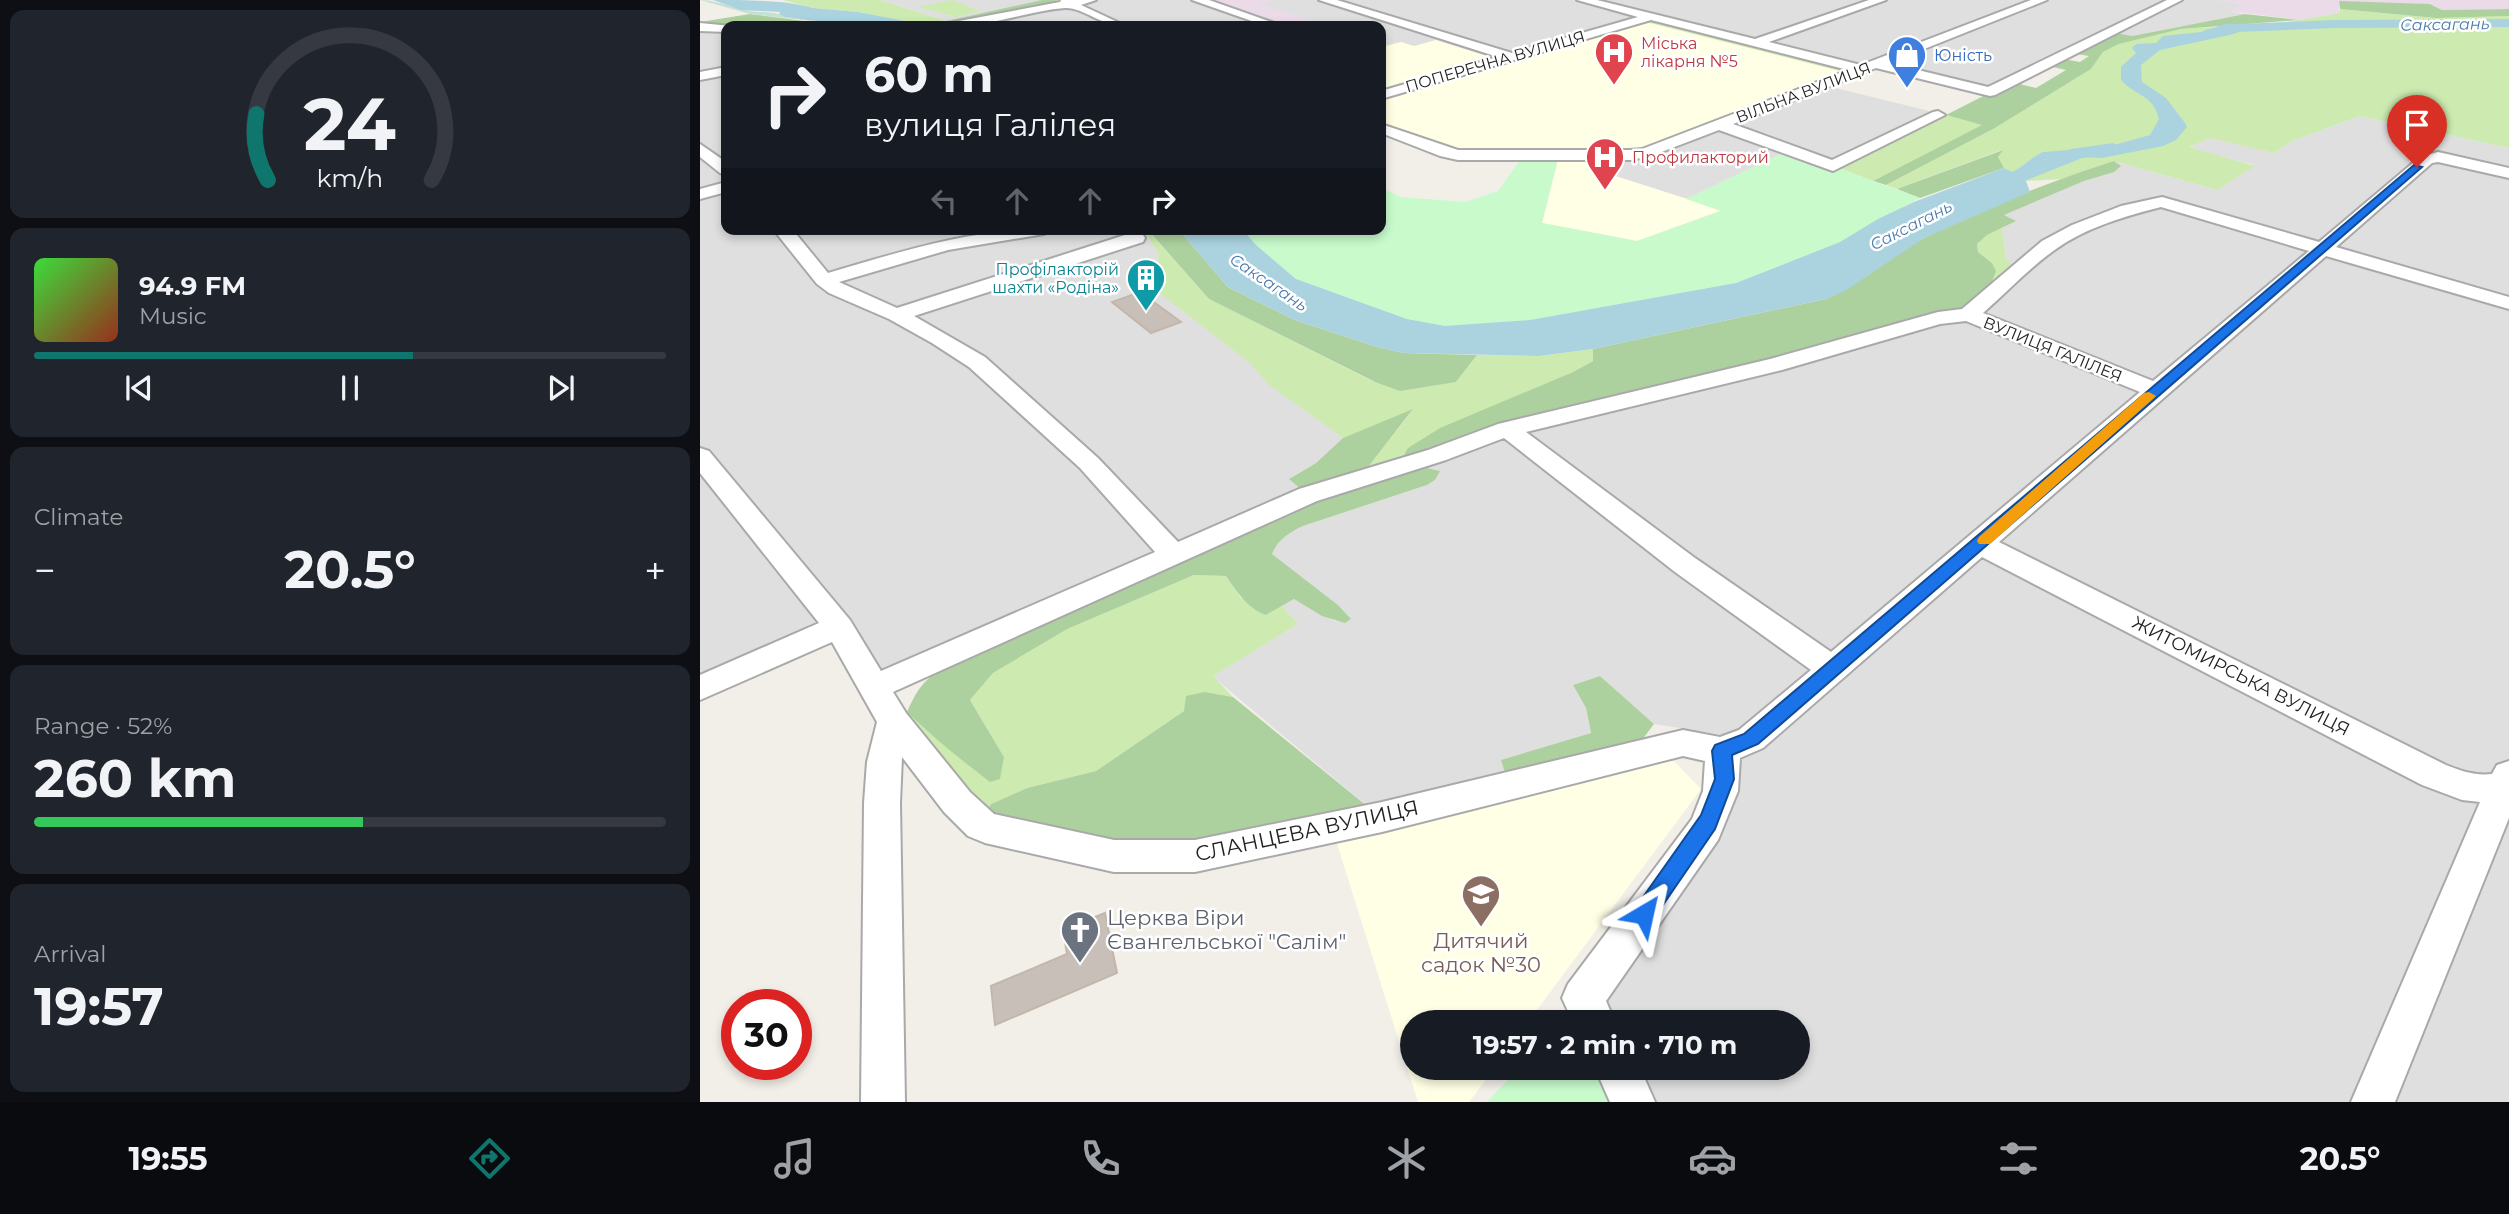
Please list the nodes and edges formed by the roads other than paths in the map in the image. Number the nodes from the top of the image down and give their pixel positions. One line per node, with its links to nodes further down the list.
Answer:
1 (1090, 0): 8 (street)
2 (1198, 0): 12 (street)
3 (1325, 0): 15 (street)
4 (1585, 0): 9 (street)
5 (1881, 0): 17 (street)
6 (2041, 0): 19 (street, ВІЛЬНА ВУЛИЦЯ)
7 (2176, 0): 19 (street)
8 (1064, 2): 10 (street); 11 (street)
9 (1650, 17): 17 (street); 18 (street, ПОПЕРЕЧНА ВУЛИЦЯ)
10 (979, 21)
11 (1108, 21)
12 (1262, 21)
13 (700, 27): 14 (street)
14 (721, 28)
15 (1416, 28): 16 (street); 18 (street)
16 (1388, 34)
17 (1756, 43): 20 (street)
18 (1511, 57): 23 (street, ПОПЕРЕЧНА ВУЛИЦЯ)
19 (1875, 64): 20 (street, ВІЛЬНА ВУЛИЦЯ)
20 (1861, 69): 25 (street, ВІЛЬНА ВУЛИЦЯ)
21 (721, 72): 22 (street)
22 (700, 76)
23 (1386, 93)
24 (1938, 115): 25 (street)
25 (1721, 125): 26 (street, ВІЛЬНА ВУЛИЦЯ)
26 (1386, 130)
27 (700, 149): 28 (street)
28 (721, 166)
29 (2509, 173): 35 (street)
30 (721, 188): 31 (street)
31 (700, 194)
32 (787, 235): 36 (street)
33 (1007, 235): 36 (street)
34 (1134, 235): 38 (street)
35 (2323, 249): 37 (street, ВУЛИЦЯ ГАЛІЛЕЯ); 39 (street, ВУЛИЦЯ ГАЛІЛЕЯ); 40 (street)
36 (824, 280): 38 (street)
37 (2509, 303)
38 (897, 315): 44 (street)
39 (1968, 316): 40 (street, ВУЛИЦЯ ГАЛІЛЕЯ); 41 (street)
40 (2155, 390): 43 (street)
41 (1507, 429): 44 (street); 46 (street)
42 (700, 456): 45 (street, СЛАНЦЕВА ВУЛИЦЯ)
43 (1980, 544): 46 (street); 51 (street, ЖИТОМИРСЬКА ВУЛИЦЯ)
44 (1175, 556): 48 (street)
45 (839, 627): 47 (street); 48 (street, СЛАНЦЕВА ВУЛИЦЯ)
46 (1832, 669): 50 (street)
47 (700, 688)
48 (873, 688): 49 (street, СЛАНЦЕВА ВУЛИЦЯ)
49 (894, 722): 50 (street, СЛАНЦЕВА ВУЛИЦЯ); 54 (street)
50 (1722, 751): 52 (street)
51 (2508, 781): 56 (street, ЖИТОМИРСЬКА ВУЛИЦЯ)
52 (1588, 1010)
53 (1623, 1080): 55 (street)
54 (883, 1102)
55 (1633, 1102)
56 (2373, 1102)

